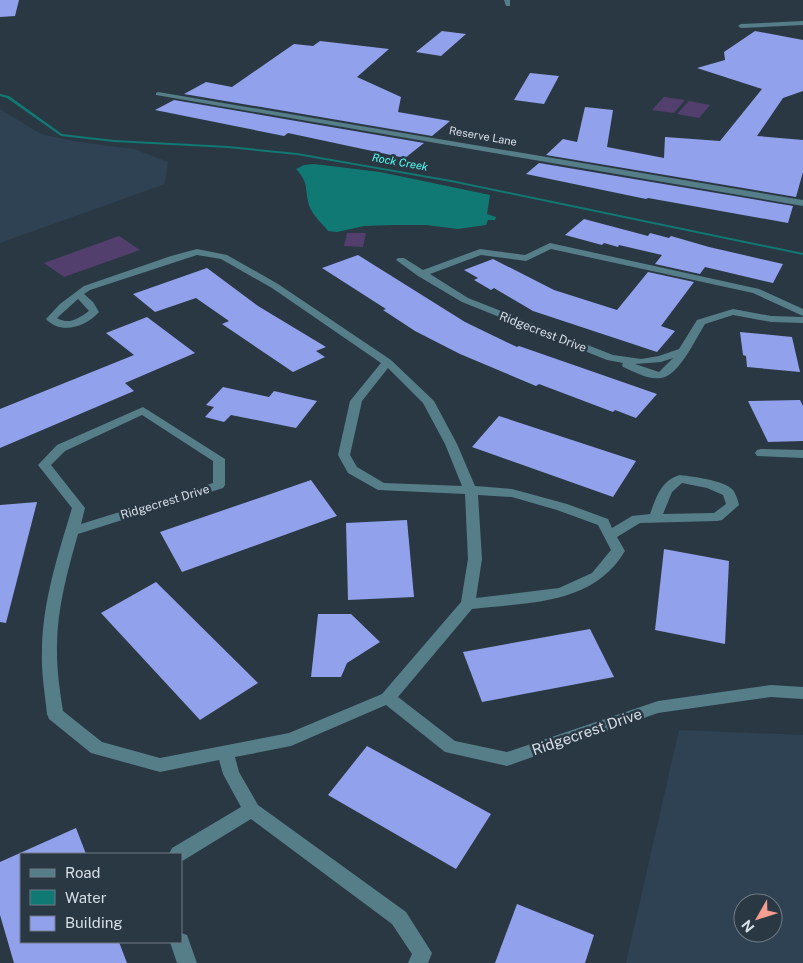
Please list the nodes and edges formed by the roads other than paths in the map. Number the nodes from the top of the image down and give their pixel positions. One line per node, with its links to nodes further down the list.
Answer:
1 (803, 23): 2 (street)
2 (741, 26)
3 (158, 94): 4 (street, Reserve Lane)
4 (803, 202)
5 (402, 260): 6 (street, Ridgecrest Drive)
6 (421, 274): 8 (street); 11 (street, Ridgecrest Drive)
7 (78, 294): 12 (street)
8 (803, 313)
9 (803, 320): 10 (street)
10 (684, 350): 11 (street, Ridgecrest Drive); 11 (street)
11 (611, 358)
12 (387, 362): 15 (street); 15 (street)
13 (761, 453): 14 (street)
14 (803, 454)
15 (471, 490): 18 (street); 19 (street)
16 (655, 519): 16 (street); 18 (street)
17 (72, 531): 17 (street, Ridgecrest Drive); 22 (street, Ridgecrest Drive)
18 (610, 535): 19 (street)
19 (468, 604): 21 (street, Ridgecrest Drive)
20 (803, 693): 21 (street, Ridgecrest Drive)
21 (388, 698): 22 (street, Ridgecrest Drive)
22 (225, 752): 23 (street)
23 (252, 810): 24 (street); 27 (street)
24 (180, 853)
25 (180, 943): 26 (street)
26 (187, 963)
27 (418, 963)

